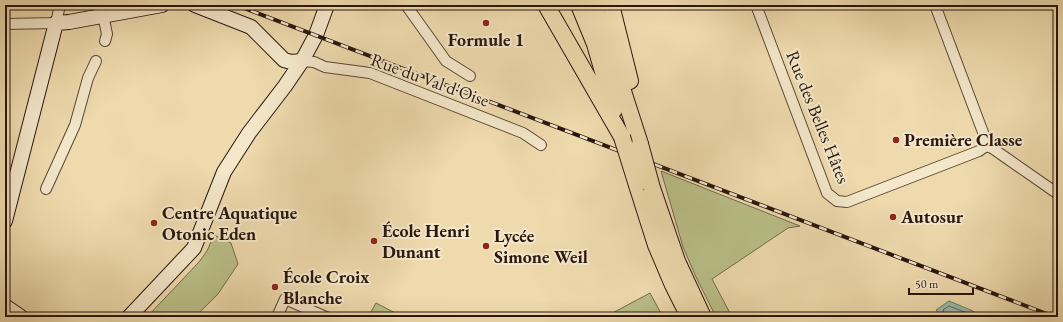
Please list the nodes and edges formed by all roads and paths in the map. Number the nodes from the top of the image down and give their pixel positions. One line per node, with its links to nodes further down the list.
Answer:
1 (60, 5): 13 (street)
2 (162, 5): 12 (street)
3 (195, 5): 16 (street)
4 (327, 5): 18 (street)
5 (406, 5): 19 (street)
6 (546, 5): 21 (main road)
7 (579, 5): 21 (main road)
8 (593, 5): 22 (main road)
9 (611, 5): 22 (main road)
10 (756, 5): 24 (street, Rue des Belles Hâtes)
11 (935, 5): 24 (street)
12 (103, 15): 13 (street); 15 (street)
13 (56, 23): 14 (street); 28 (street)
14 (5, 24)
15 (105, 41)
16 (284, 60): 18 (street); 20 (street)
17 (96, 61): 26 (street)
18 (302, 61): 20 (street); 23 (street, Rue du Val d'Oise)
19 (470, 76)
20 (289, 81): 31 (street)
21 (622, 137): 25 (main road, bridge)
22 (640, 144): 25 (main road, bridge)
23 (541, 145)
24 (986, 146): 27 (street)
25 (645, 187): 34 (main road); 35 (main road)
26 (46, 189)
27 (1058, 194)
28 (5, 221)
29 (5, 306): 30 (street)
30 (22, 317)
31 (129, 317)
32 (278, 317): 33 (street)
33 (326, 317)
34 (688, 317)
35 (703, 317)

